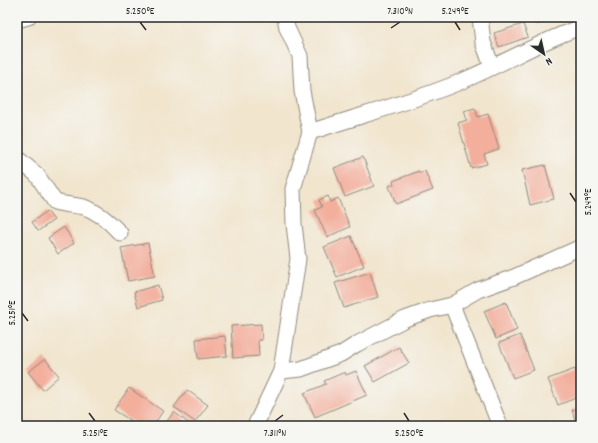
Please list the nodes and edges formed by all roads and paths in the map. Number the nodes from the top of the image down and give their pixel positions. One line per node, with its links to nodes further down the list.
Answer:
1 (28, 17): 4 (street)
2 (285, 17): 7 (street)
3 (480, 17): 6 (street)
4 (17, 20)
5 (581, 27): 6 (street)
6 (492, 67): 7 (street)
7 (310, 132): 12 (street)
8 (17, 158): 9 (street)
9 (120, 233)
10 (581, 247): 11 (street)
11 (452, 305): 12 (street); 14 (street)
12 (281, 370): 13 (street)
13 (255, 426)
14 (500, 426)

